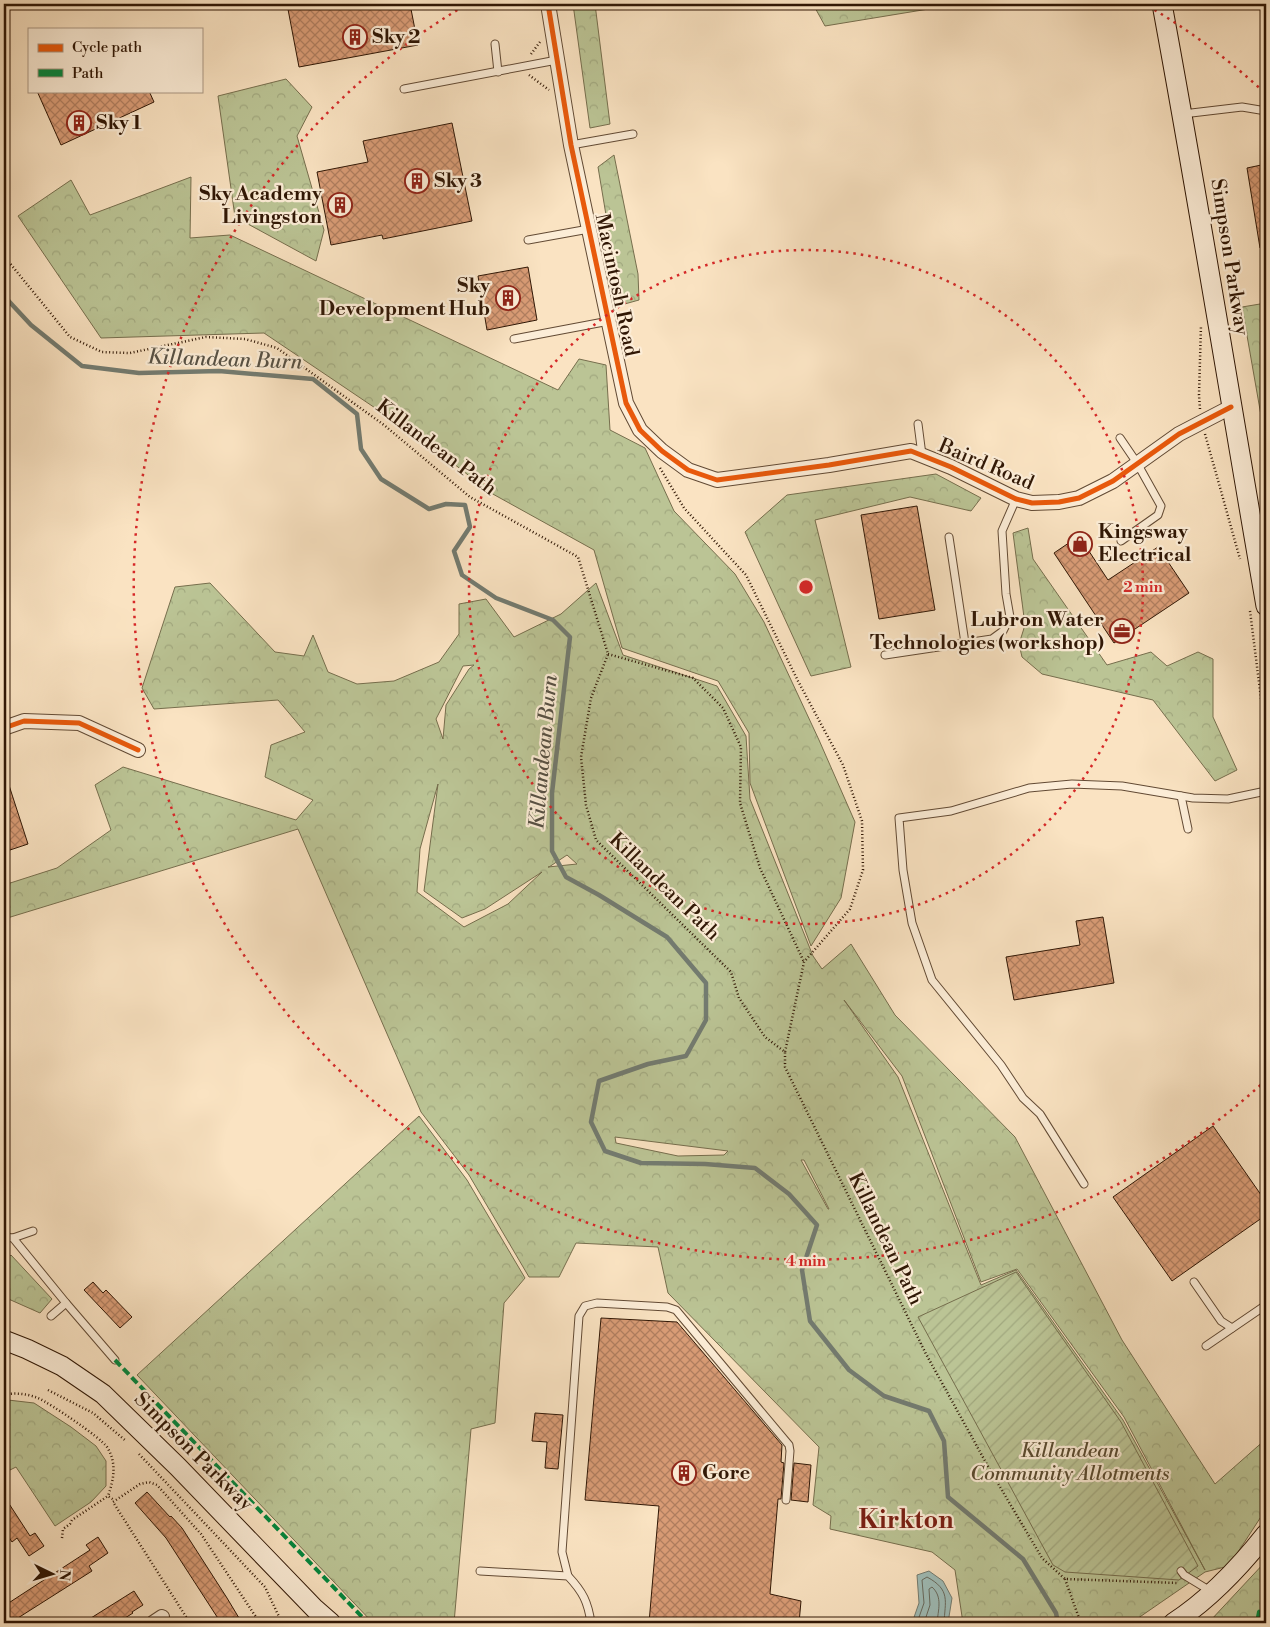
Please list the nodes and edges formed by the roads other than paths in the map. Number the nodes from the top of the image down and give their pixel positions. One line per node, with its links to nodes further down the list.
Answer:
1 (548, 4): 4 (street, Macintosh Road)
2 (1162, 4): 8 (main road, Simpson Parkway)
3 (495, 44): 5 (lane)
4 (557, 60): 5 (lane); 10 (street, Macintosh Road)
5 (498, 72): 6 (lane)
6 (404, 89)
7 (1266, 111): 8 (lane)
8 (1183, 114): 15 (main road, Simpson Parkway)
9 (633, 134): 10 (lane)
10 (571, 145): 11 (street, Macintosh Road)
11 (589, 228): 12 (lane, Macintosh Road); 13 (street, Macintosh Road)
12 (528, 240)
13 (609, 321): 14 (lane); 20 (street, Macintosh Road)
14 (514, 339)
15 (1231, 408): 19 (street, Baird Road); 22 (main road, Simpson Parkway)
16 (918, 424): 18 (lane)
17 (1120, 438): 19 (lane)
18 (922, 455): 20 (street, Baird Road); 21 (street, Baird Road)
19 (1137, 463): 21 (street, Baird Road); 24 (lane)
20 (765, 474)
21 (1016, 499): 26 (lane)
22 (1259, 522): 25 (main road, Simpson Parkway)
23 (950, 537): 26 (lane)
24 (1122, 541)
25 (1258, 605)
26 (965, 643): 27 (lane)
27 (885, 655)
28 (4, 728): 29 (street)
29 (138, 750)
30 (1266, 792): 31 (lane)
31 (1181, 796): 32 (lane); 33 (lane)
32 (1188, 829)
33 (1084, 1184)
34 (33, 1231): 36 (lane)
35 (4, 1237): 36 (lane)
36 (13, 1238): 38 (lane)
37 (1194, 1282): 41 (lane)
38 (66, 1303): 40 (lane); 44 (lane)
39 (1266, 1305): 41 (lane)
40 (51, 1316)
41 (1232, 1328): 43 (lane)
42 (4, 1340): 52 (main road, Simpson Parkway)
43 (1206, 1346)
44 (115, 1360)
45 (786, 1500): 49 (lane)
46 (1266, 1534): 50 (main road)
47 (1181, 1570): 50 (lane)
48 (480, 1571): 49 (lane)
49 (568, 1576): 53 (lane)
50 (1205, 1588): 51 (main road)
51 (1183, 1619)
52 (331, 1623)
53 (591, 1623)

